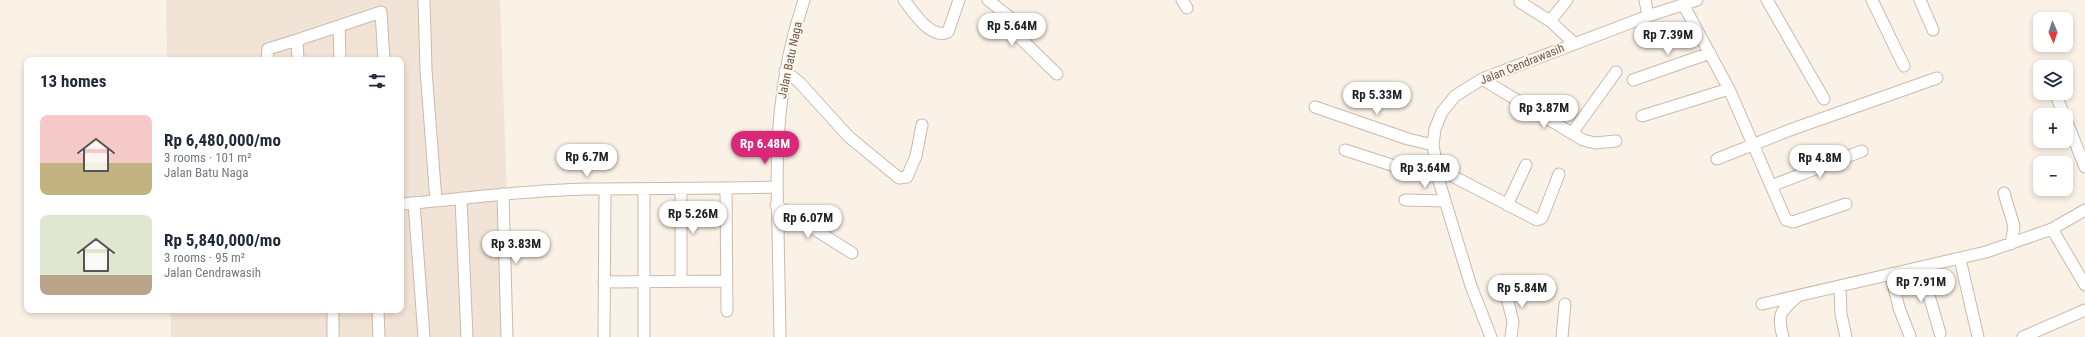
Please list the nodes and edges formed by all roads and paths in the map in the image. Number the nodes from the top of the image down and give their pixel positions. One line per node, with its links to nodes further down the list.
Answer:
1 (804, 0): 27 (street, Jalan Batu Naga)
2 (904, 0): 3 (street)
3 (959, 0)
4 (988, 0): 29 (street)
5 (1567, 0): 16 (street)
6 (1645, 0): 15 (street)
7 (1697, 0): 13 (street, Jalan Cendrawasih)
8 (1767, 0): 34 (street)
9 (1872, 0): 26 (street)
10 (1920, 0): 18 (street)
11 (424, 2): 60 (street)
12 (1520, 2): 16 (street)
13 (1684, 4): 14 (street, Jalan Cendrawasih); 21 (street)
14 (1666, 5): 15 (street, Jalan Cendrawasih)
15 (1648, 16): 20 (street, Jalan Cendrawasih)
16 (1550, 21): 20 (street)
17 (339, 26): 19 (street); 24 (street); 25 (street)
18 (1933, 30)
19 (297, 40): 22 (street); 23 (street)
20 (1574, 43): 31 (street, Jalan Cendrawasih)
21 (1710, 53): 32 (street); 33 (street)
22 (267, 57)
23 (298, 57)
24 (340, 57)
25 (384, 57)
26 (1904, 66)
27 (785, 71): 37 (street); 51 (street, Jalan Batu Naga)
28 (1616, 72): 38 (street)
29 (1057, 74)
30 (1937, 78): 42 (street)
31 (1482, 79): 38 (street); 41 (street, Jalan Cendrawasih)
32 (1633, 80)
33 (1729, 89): 36 (street); 42 (street)
34 (1824, 99)
35 (1315, 107): 41 (street)
36 (1642, 116)
37 (922, 125)
38 (1572, 133): 40 (street)
39 (2073, 137): 47 (street)
40 (1616, 141)
41 (1434, 145): 48 (street, Jalan Cendrawasih)
42 (1753, 146): 45 (street); 50 (street)
43 (1345, 150): 48 (street)
44 (1862, 151): 50 (street)
45 (1717, 159)
46 (1526, 165): 66 (street)
47 (2085, 167)
48 (1437, 172): 61 (street, Jalan Cendrawasih); 66 (street)
49 (1559, 174): 66 (street)
50 (1771, 186): 64 (street)
51 (776, 187): 52 (street); 65 (street, Jalan Batu Naga)
52 (726, 188): 55 (street); 75 (street)
53 (605, 189): 54 (street); 57 (street); 77 (street)
54 (644, 189): 55 (street); 78 (street)
55 (681, 190): 74 (street)
56 (2004, 193): 69 (street)
57 (503, 194): 58 (street); 94 (street)
58 (460, 198): 60 (street); 93 (street)
59 (1405, 200): 61 (street)
60 (436, 201): 62 (street)
61 (1444, 201): 98 (street, Jalan Cendrawasih)
62 (414, 203): 63 (street); 92 (street)
63 (404, 204)
64 (1846, 204)
65 (776, 205): 70 (street); 97 (street, Jalan Batu Naga)
66 (1507, 206)
67 (2085, 210): 68 (street)
68 (2052, 229): 69 (street); 79 (street)
69 (2011, 244): 71 (street)
70 (852, 253)
71 (1960, 259): 72 (street); 103 (street)
72 (1921, 268): 73 (street); 88 (street)
73 (1891, 275): 80 (street); 89 (street)
74 (681, 281): 75 (street); 78 (street)
75 (727, 281): 85 (street)
76 (1503, 281): 99 (street)
77 (604, 282): 78 (street); 95 (street)
78 (644, 282): 96 (street)
79 (2085, 286)
80 (1840, 287): 81 (street); 102 (street)
81 (1798, 296): 83 (street); 101 (street)
82 (1565, 304): 100 (street)
83 (1762, 304)
84 (2085, 310): 104 (street)
85 (727, 311)
86 (333, 313): 90 (street)
87 (378, 313): 91 (street)
88 (1940, 334)
89 (1910, 336)
90 (333, 337)
91 (379, 337)
92 (424, 337)
93 (467, 337)
94 (507, 337)
95 (604, 337)
96 (644, 337)
97 (780, 337)
98 (1492, 337)
99 (1511, 337)
100 (1562, 337)
101 (1783, 337)
102 (1846, 337)
103 (1978, 337)
104 (2023, 337)

